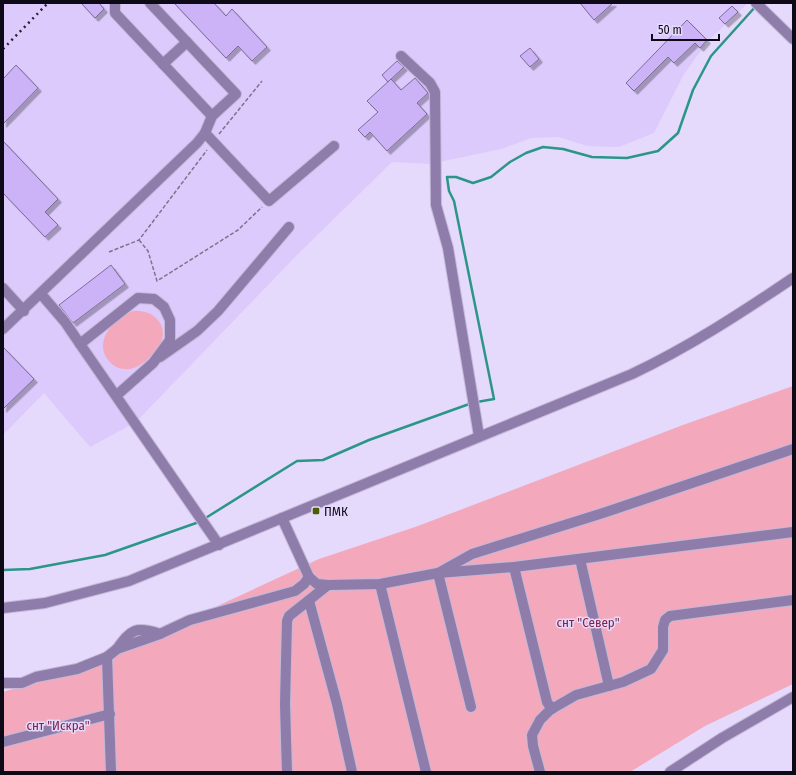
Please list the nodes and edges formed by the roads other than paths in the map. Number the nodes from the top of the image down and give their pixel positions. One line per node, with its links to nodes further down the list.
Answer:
1 (115, 3): 7 (street)
2 (150, 3): 5 (street)
3 (756, 3): 4 (street)
4 (793, 39)
5 (187, 42): 7 (street); 8 (street)
6 (401, 56): 20 (street)
7 (163, 64): 8 (street)
8 (212, 116): 9 (street)
9 (205, 133): 10 (street); 14 (street)
10 (334, 146)
11 (289, 227): 18 (street)
12 (793, 278): 20 (street)
13 (3, 288): 15 (street)
14 (41, 294): 15 (street); 17 (street)
15 (24, 311): 16 (street)
16 (3, 329)
17 (80, 344): 18 (street); 19 (street)
18 (153, 362): 19 (street)
19 (117, 395): 24 (street)
20 (479, 436): 22 (street)
21 (793, 449): 27 (street)
22 (282, 518): 24 (street); 28 (street)
23 (793, 532): 25 (street)
24 (219, 545): 33 (street)
25 (580, 559): 26 (street); 36 (street)
26 (514, 567): 27 (street); 39 (street)
27 (438, 573): 29 (street); 38 (street)
28 (309, 577): 30 (street); 34 (street)
29 (380, 584): 30 (street); 45 (street)
30 (328, 585): 32 (street)
31 (793, 600): 36 (street)
32 (309, 601): 43 (street); 44 (street)
33 (3, 608)
34 (107, 657): 35 (street); 40 (street)
35 (3, 683)
36 (608, 686): 39 (street)
37 (793, 698): 47 (street)
38 (471, 707)
39 (552, 709): 46 (street)
40 (110, 714): 41 (street); 42 (street)
41 (3, 742)
42 (111, 772)
43 (287, 772)
44 (352, 772)
45 (426, 772)
46 (540, 772)
47 (670, 772)

